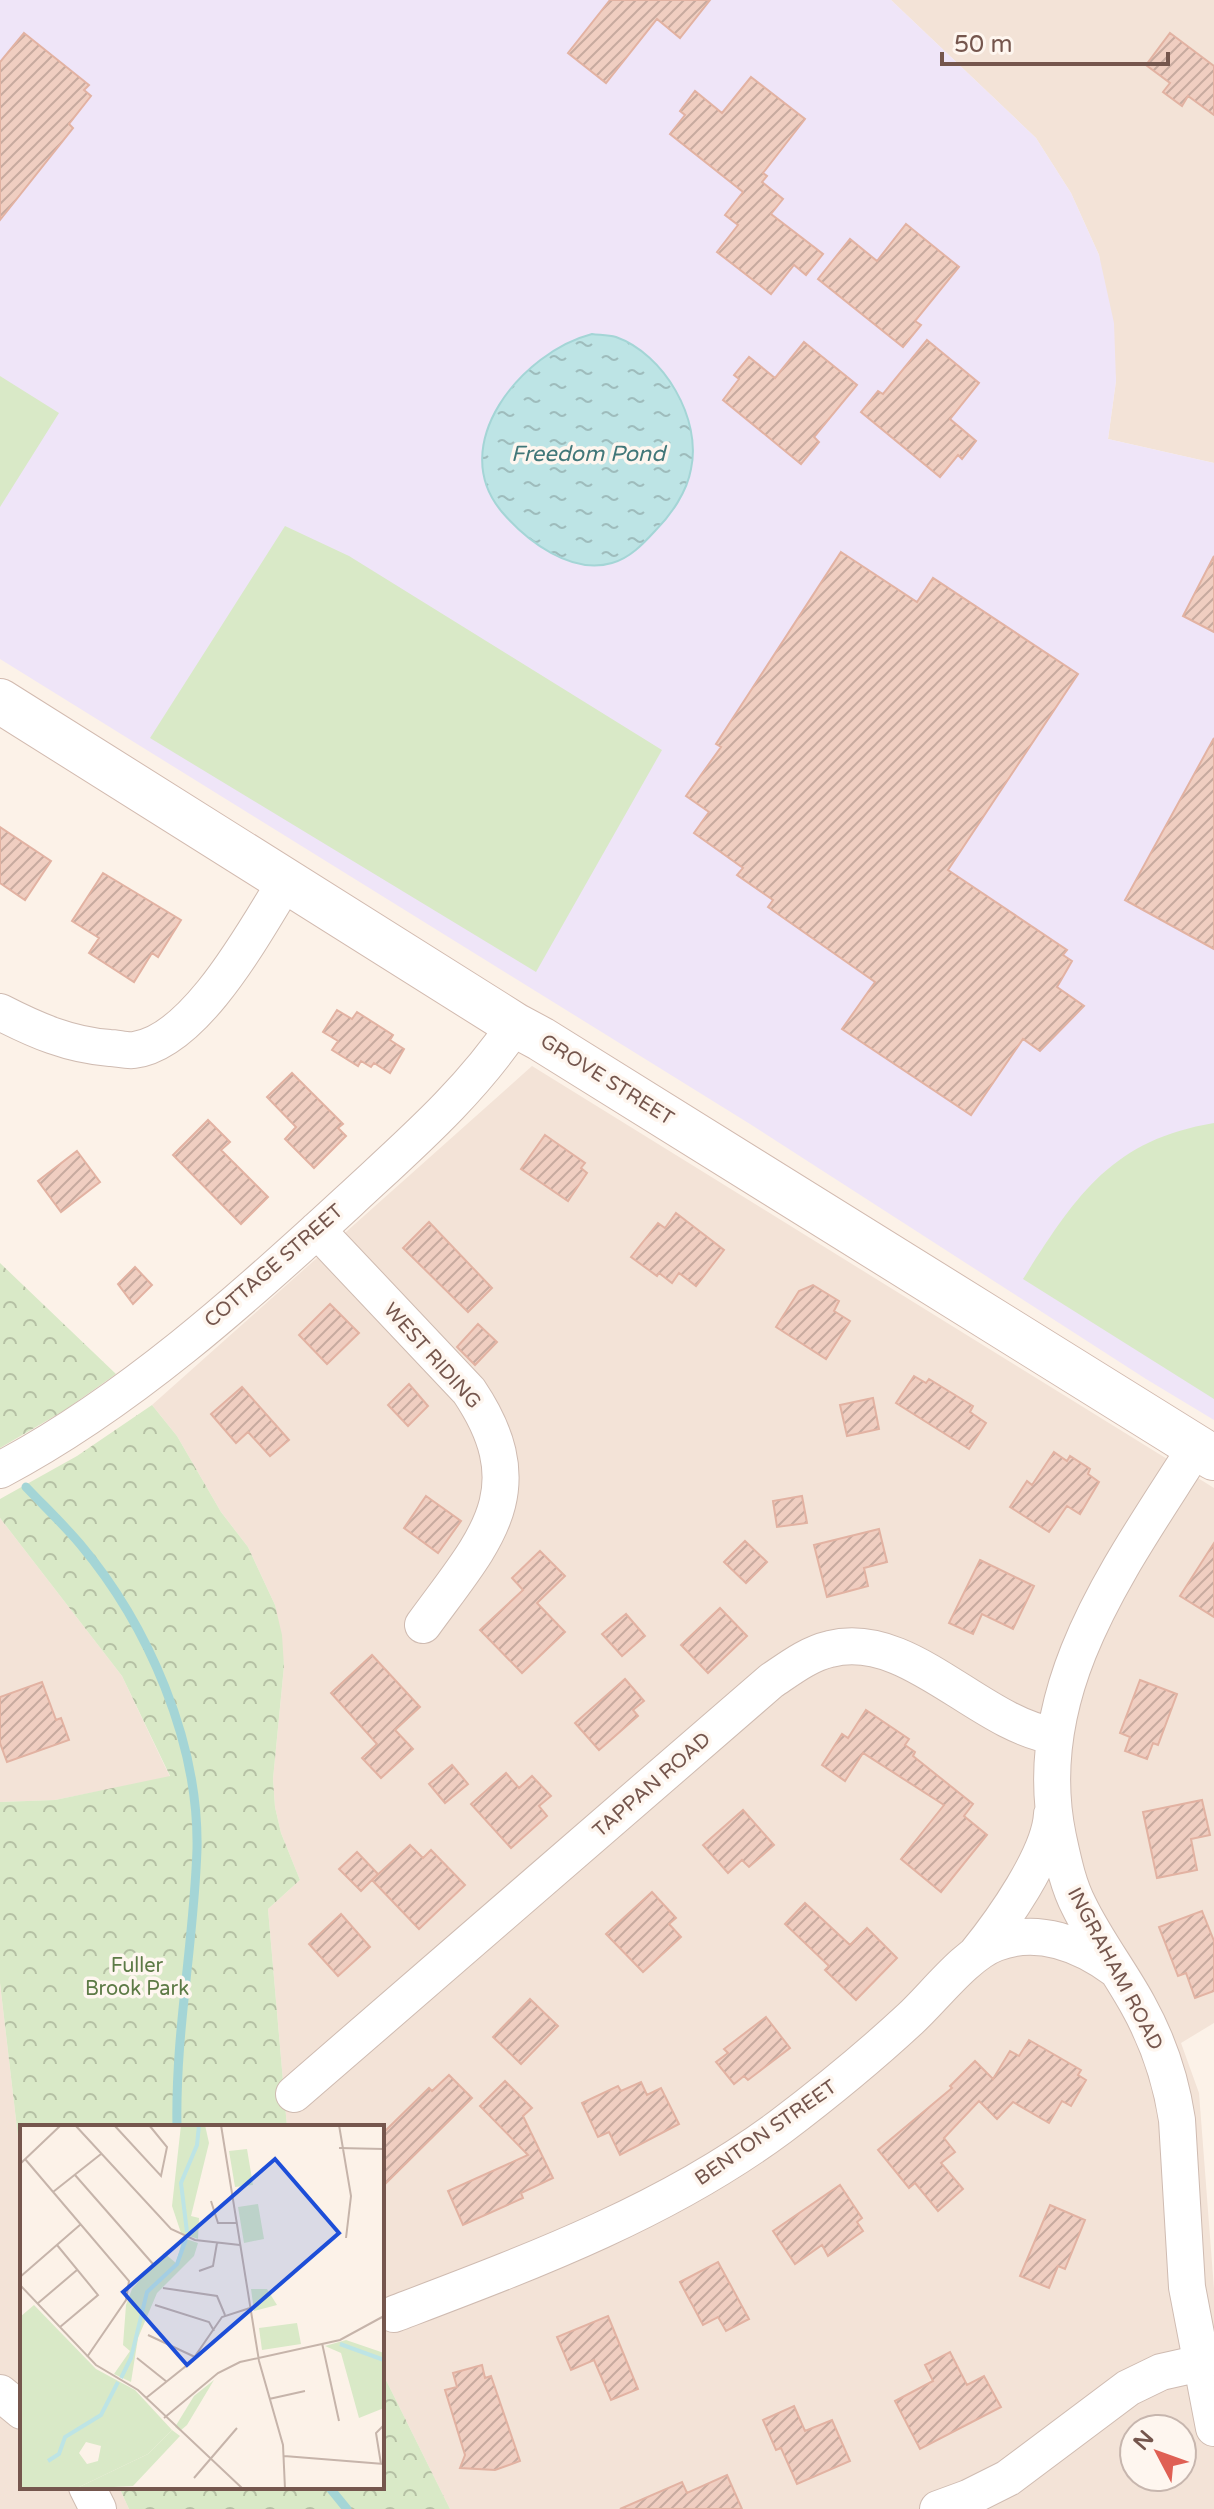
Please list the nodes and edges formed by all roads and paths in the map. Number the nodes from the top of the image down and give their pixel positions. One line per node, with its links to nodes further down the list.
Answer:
1 (0, 701): 2 (street, GROVE STREET)
2 (286, 881): 3 (street); 4 (street, GROVE STREET)
3 (0, 1012)
4 (515, 1025): 5 (street, COTTAGE STREET); 6 (street, GROVE STREET)
5 (317, 1230): 7 (street, COTTAGE STREET); 8 (street, WEST RIDING)
6 (1205, 1452): 9 (street, INGRAHAM ROAD)
7 (0, 1470)
8 (423, 1625)
9 (1055, 1736): 10 (street, INGRAHAM ROAD); 13 (street, TAPPAN ROAD)
10 (1052, 1800): 11 (street, BENTON STREET); 12 (street, INGRAHAM ROAD)
11 (973, 1958): 12 (street, BENTON STREET); 14 (street, BENTON STREET)
12 (1118, 1972): 15 (street, INGRAHAM ROAD)
13 (294, 2094)
14 (394, 2314)
15 (1201, 2363): 18 (street, INGRAHAM ROAD); 21 (street)
16 (0, 2393): 17 (street)
17 (20, 2409)
18 (1214, 2428)
19 (88, 2489): 20 (street)
20 (98, 2509)
21 (938, 2509)

